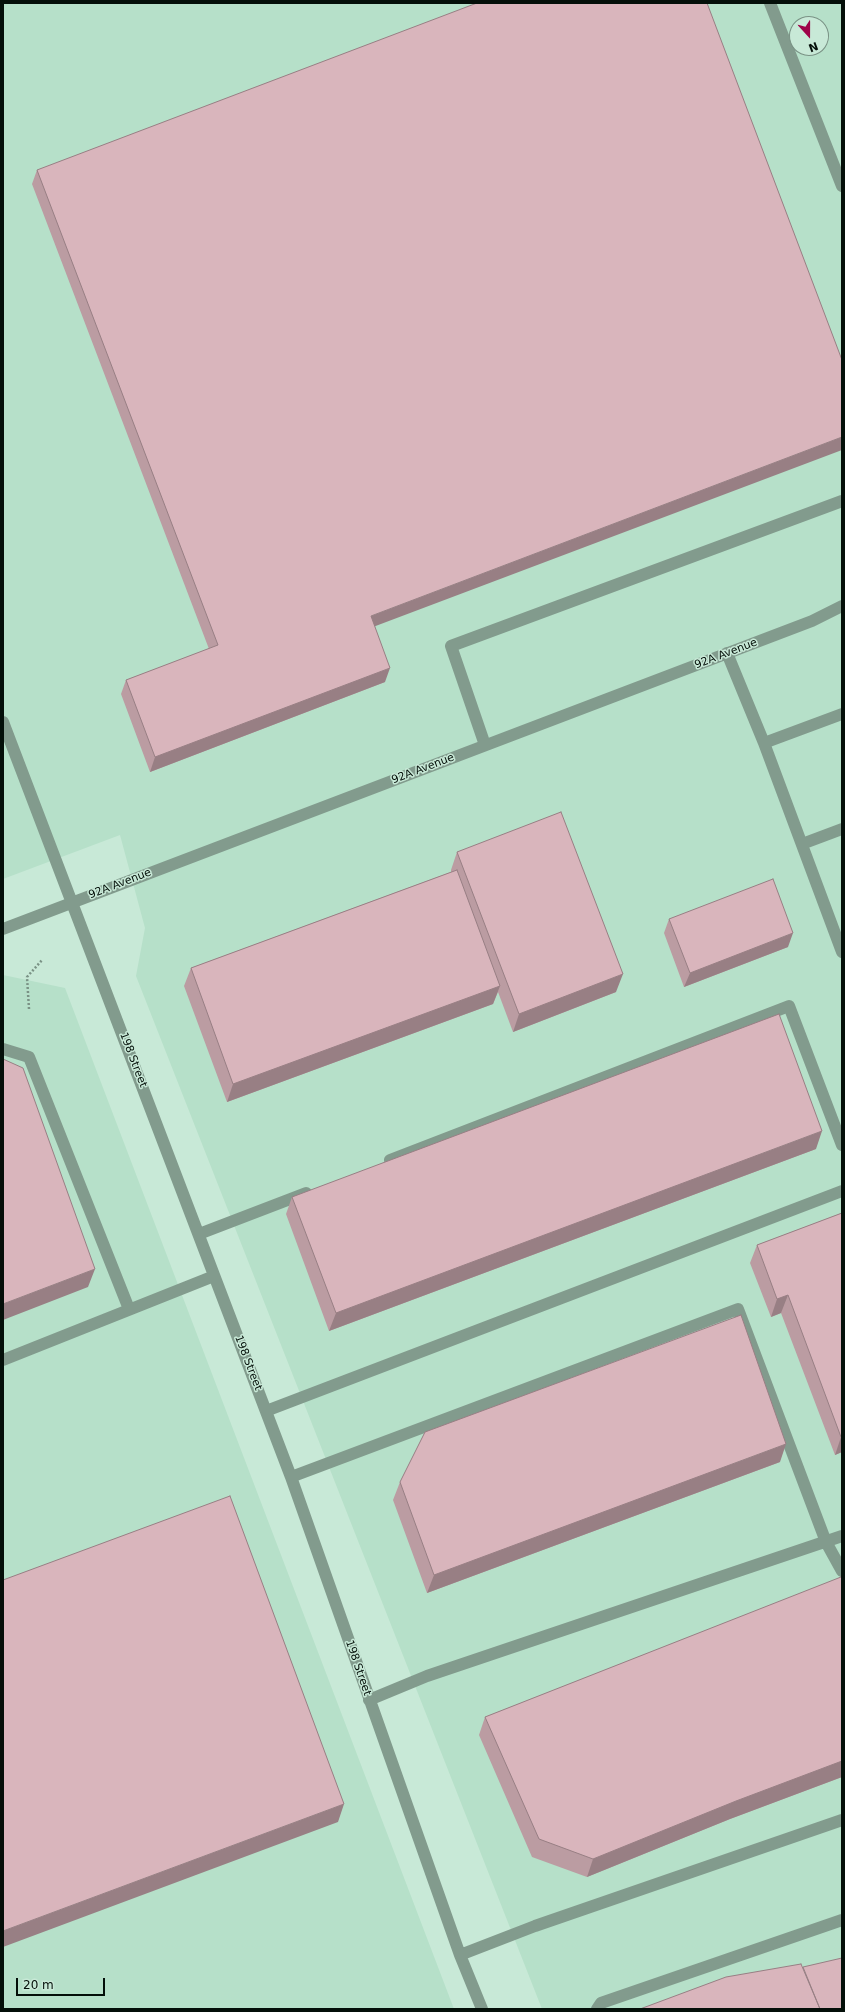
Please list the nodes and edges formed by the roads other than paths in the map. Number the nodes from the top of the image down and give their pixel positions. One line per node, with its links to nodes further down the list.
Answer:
1 (770, 3): 2 (street)
2 (842, 186)
3 (842, 500): 9 (street)
4 (842, 606): 5 (street, 92A Avenue)
5 (727, 653): 8 (street); 9 (street, 92A Avenue)
6 (842, 714): 8 (street)
7 (3, 722): 12 (street, 198 Street)
8 (764, 743): 11 (street)
9 (485, 745): 12 (street, 92A Avenue)
10 (842, 829): 11 (street)
11 (802, 844): 14 (street)
12 (73, 903): 13 (street, 92A Avenue); 20 (street, 198 Street)
13 (3, 929)
14 (842, 952)
15 (3, 1049): 22 (street)
16 (842, 1145): 17 (street)
17 (376, 1166)
18 (317, 1188): 20 (street)
19 (842, 1191): 24 (street)
20 (199, 1234): 21 (street, 198 Street)
21 (214, 1276): 22 (street); 24 (street, 198 Street)
22 (129, 1309): 23 (street)
23 (3, 1360)
24 (266, 1411): 25 (street, 198 Street)
25 (290, 1477): 27 (street); 29 (street, 198 Street)
26 (842, 1536): 27 (street)
27 (826, 1542): 28 (street); 29 (street)
28 (842, 1571)
29 (369, 1700): 32 (street, 198 Street)
30 (842, 1820): 32 (street)
31 (842, 1920): 34 (street)
32 (460, 1955): 33 (street, 198 Street)
33 (482, 2009)
34 (597, 2009)

